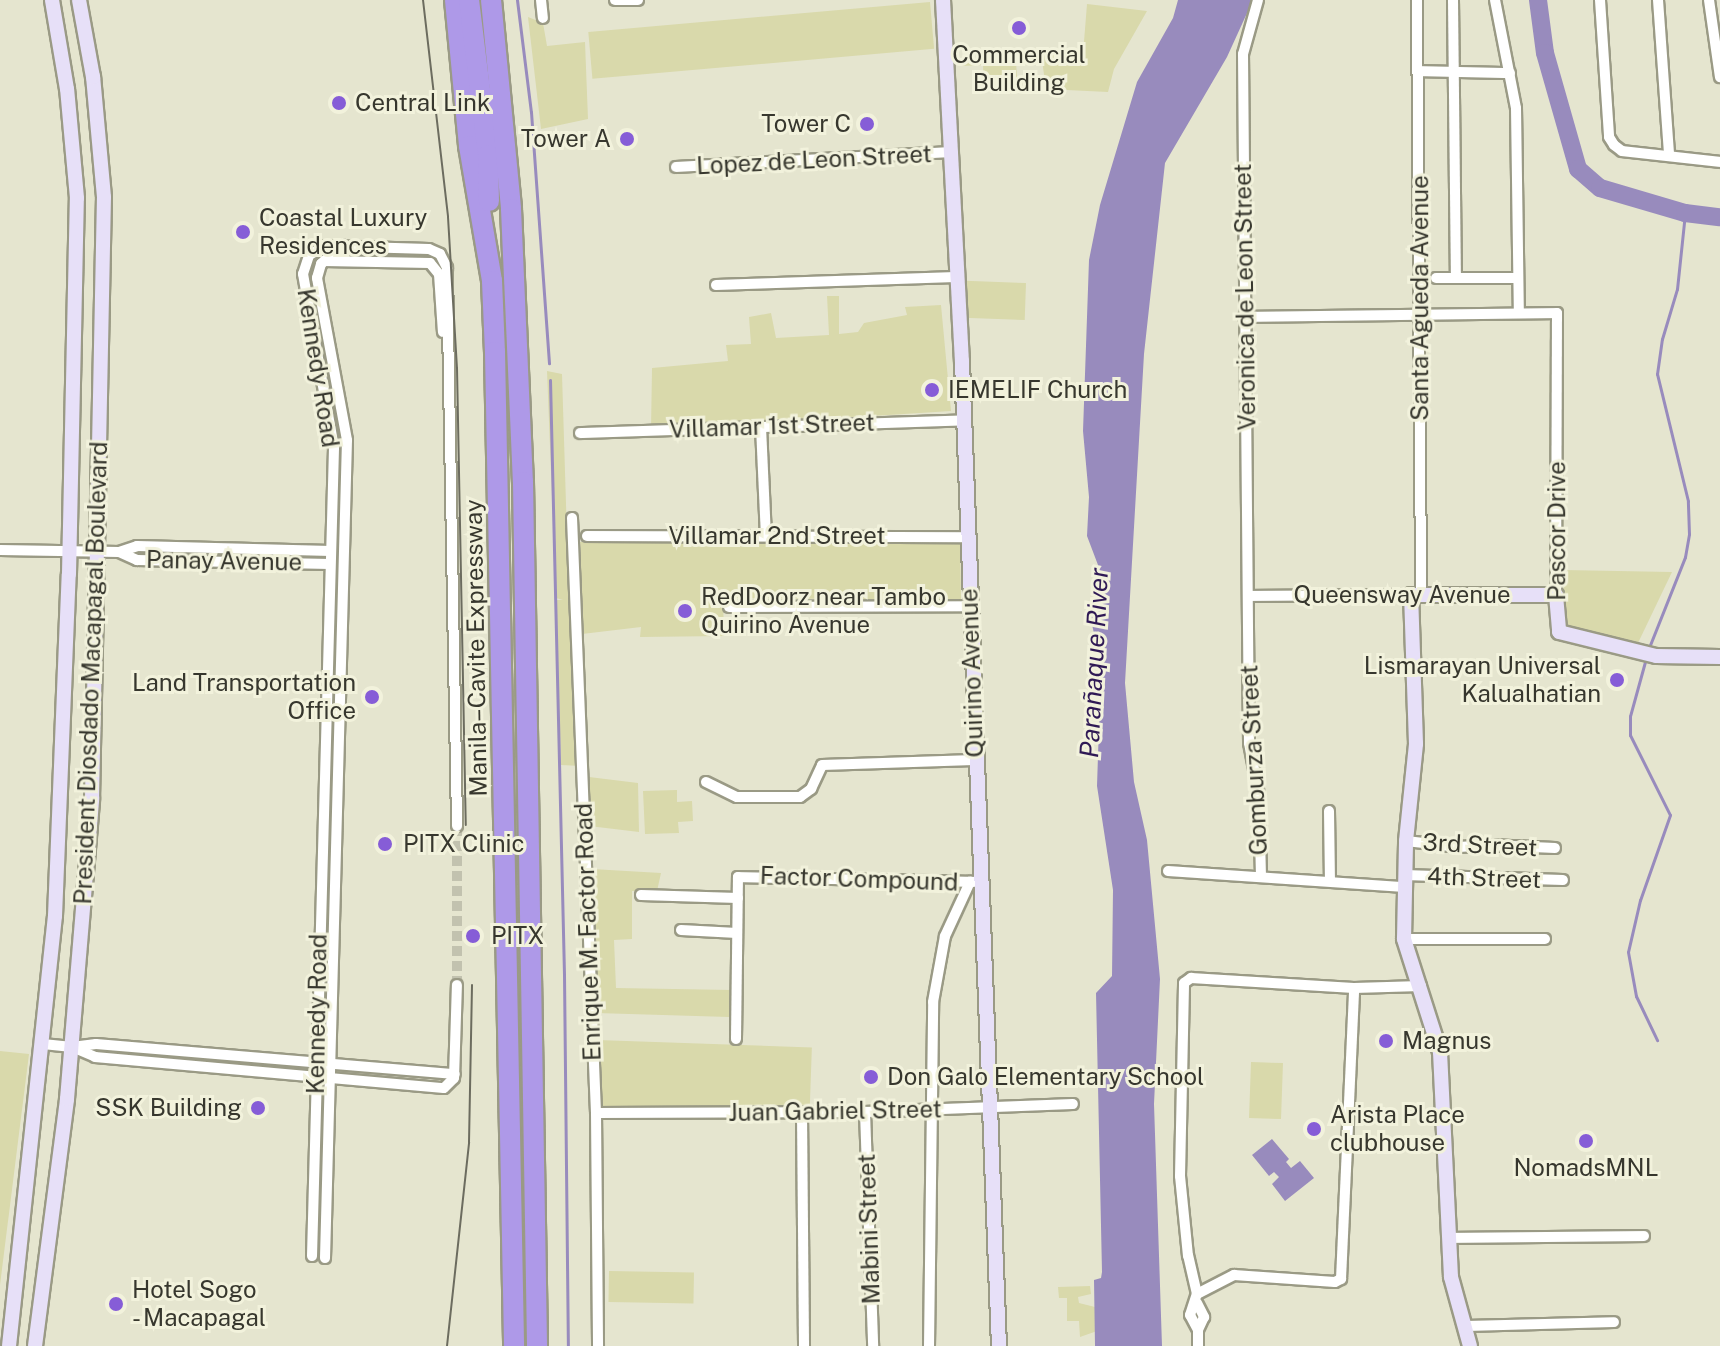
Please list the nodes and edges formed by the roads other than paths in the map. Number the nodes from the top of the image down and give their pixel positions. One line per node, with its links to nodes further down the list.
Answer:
1 (52, 0): 46 (main road, President Diosdado Macapagal Boulevard)
2 (79, 0): 48 (main road, President Diosdado Macapagal Boulevard)
3 (455, 0): 32 (highway, Manila–Cavite Expressway)
4 (469, 0): 32 (highway)
5 (491, 0): 106 (highway, Manila–Cavite Expressway)
6 (541, 0): 17 (street)
7 (615, 0): 8 (street)
8 (638, 0)
9 (943, 0): 22 (main road, Quirino Avenue)
10 (1258, 0): 36 (street, Veronica de Leon Street)
11 (1417, 0): 18 (street, Santa Agueda Avenue)
12 (1453, 0): 19 (street)
13 (1495, 0): 20 (street)
14 (1600, 0): 23 (street)
15 (1658, 0): 23 (street)
16 (1709, 0): 21 (street)
17 (543, 18)
18 (1419, 71): 19 (street); 34 (street, Santa Agueda Avenue)
19 (1455, 71): 20 (street); 30 (street)
20 (1510, 73): 31 (street)
21 (1720, 77)
22 (951, 152): 25 (street, Lopez de Leon Street); 28 (main road, Quirino Avenue)
23 (1669, 155): 24 (street)
24 (1720, 162)
25 (676, 167)
26 (342, 245): 27 (street, Kennedy Road); 37 (street); 47 (street, Kennedy Road)
27 (323, 261): 37 (street); 61 (street, Kennedy Road)
28 (956, 277): 33 (street); 38 (main road, Quirino Avenue)
29 (1436, 278): 30 (street)
30 (1456, 278): 31 (street)
31 (1518, 278): 35 (street)
32 (492, 281): 105 (highway, Manila–Cavite Expressway)
33 (716, 285)
34 (1420, 313): 35 (street); 36 (street); 51 (street, Santa Agueda Avenue)
35 (1519, 313): 52 (street, Pascor Drive)
36 (1244, 317): 53 (street, Veronica de Leon Street)
37 (447, 390): 62 (street)
38 (963, 420): 39 (street, Villamar 1st Street); 44 (main road, Quirino Avenue)
39 (761, 427): 40 (street, Villamar 1st Street); 43 (street)
40 (580, 433)
41 (572, 518): 94 (street, Enrique M. Factor Road)
42 (587, 536): 43 (street, Villamar 2nd Street)
43 (766, 536): 44 (street, Villamar 2nd Street)
44 (968, 537): 54 (main road, Quirino Avenue)
45 (0, 550): 46 (street, Panay Avenue)
46 (69, 551): 48 (street, Panay Avenue); 83 (main road, President Diosdado Macapagal Boulevard)
47 (331, 551): 49 (street, Panay Avenue); 50 (street, Kennedy Road)
48 (96, 552): 49 (street, Panay Avenue); 84 (main road, President Diosdado Macapagal Boulevard)
49 (119, 552): 50 (street, Panay Avenue)
50 (330, 564): 60 (street, Kennedy Road)
51 (1416, 595): 52 (main road, Queensway Avenue); 53 (street, Queensway Avenue); 63 (main road)
52 (1556, 595): 56 (main road, Pascor Drive)
53 (1248, 596): 66 (street, Gomburza Street)
54 (969, 606): 55 (street); 57 (main road, Quirino Avenue)
55 (729, 607)
56 (1720, 657)
57 (974, 760): 58 (street); 70 (main road, Quirino Avenue)
58 (706, 782)
59 (1329, 811): 67 (street)
60 (323, 813): 61 (street); 74 (street, Kennedy Road)
61 (337, 814): 75 (street, Kennedy Road)
62 (457, 826)
63 (1406, 841): 64 (street, 3rd Street); 69 (main road)
64 (1555, 848)
65 (1168, 871): 66 (street, Gomburza Street)
66 (1261, 876): 67 (street, Gomburza Street)
67 (1330, 880): 69 (street, Gomburza Street)
68 (1563, 880): 69 (street, 4th Street)
69 (1404, 881): 77 (main road)
70 (975, 882): 72 (street, Factor Compound); 91 (main road, Quirino Avenue); 92 (street)
71 (641, 895): 72 (street)
72 (738, 898): 76 (street)
73 (681, 930): 76 (street)
74 (319, 931): 75 (street); 85 (street, Kennedy Road)
75 (334, 931): 86 (street, Kennedy Road)
76 (737, 933): 82 (street)
77 (1404, 939): 78 (street); 80 (main road)
78 (1545, 939)
79 (457, 985): 87 (street)
80 (1421, 986): 81 (street); 97 (main road)
81 (1354, 988): 100 (street); 100 (street)
82 (736, 1039)
83 (43, 1044): 84 (street); 103 (main road, President Diosdado Macapagal Boulevard)
84 (72, 1047): 85 (street); 89 (street); 104 (main road, President Diosdado Macapagal Boulevard)
85 (316, 1064): 86 (street); 89 (street, Kennedy Road)
86 (330, 1064): 87 (street); 88 (street, Kennedy Road)
87 (455, 1074): 88 (street)
88 (329, 1078): 89 (street); 99 (street, Kennedy Road)
89 (316, 1079): 98 (street, Kennedy Road)
90 (1073, 1104): 91 (street, Juan Gabriel Street)
91 (989, 1107): 92 (street, Juan Gabriel Street); 111 (main road, Quirino Avenue)
92 (930, 1110): 93 (street, Juan Gabriel Street); 110 (street)
93 (865, 1112): 95 (street, Juan Gabriel Street); 109 (street, Mabini Street)
94 (596, 1113): 95 (street, Juan Gabriel Street); 107 (street, Enrique M. Factor Road)
95 (802, 1113): 108 (street)
96 (1644, 1236): 97 (street)
97 (1448, 1238): 102 (main road)
98 (312, 1256)
99 (325, 1258)
100 (1197, 1298): 112 (street)
101 (1614, 1322): 102 (street)
102 (1466, 1326): 113 (main road)
103 (9, 1346)
104 (35, 1346)
105 (514, 1346)
106 (537, 1346)
107 (598, 1346)
108 (804, 1346)
109 (873, 1346)
110 (929, 1346)
111 (999, 1346)
112 (1198, 1346)
113 (1470, 1346)

